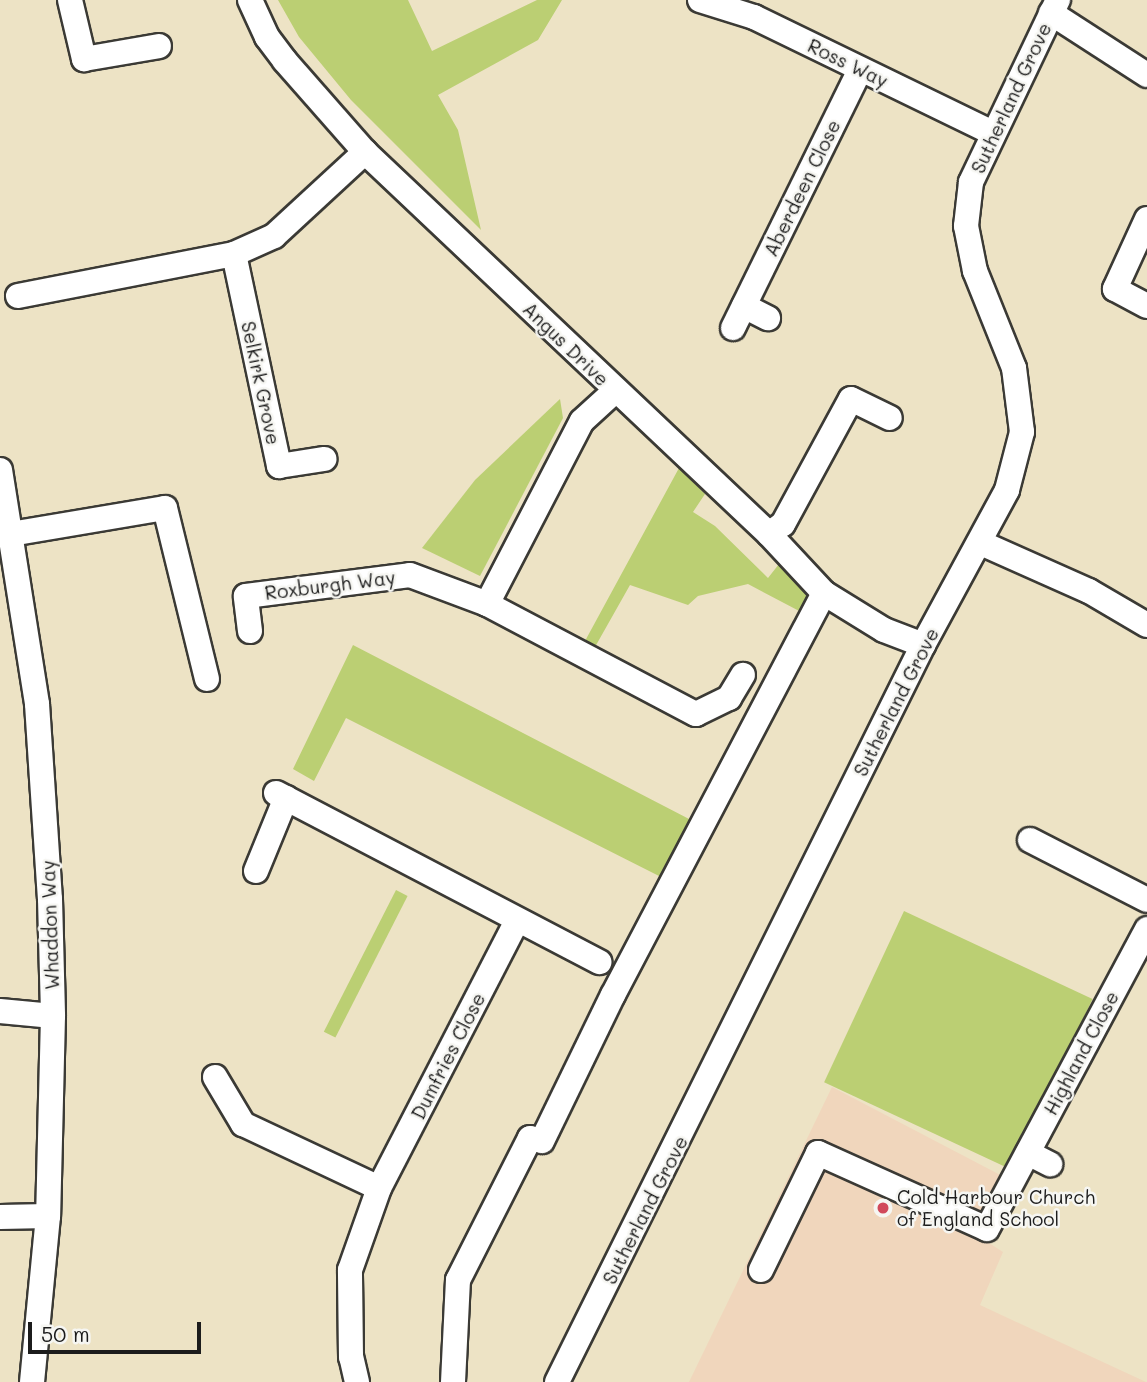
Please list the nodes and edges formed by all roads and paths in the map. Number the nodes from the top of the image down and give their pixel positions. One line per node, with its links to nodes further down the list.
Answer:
1 (70, 0): 5 (street)
2 (250, 0): 9 (street, Angus Drive)
3 (700, 0): 6 (street, Ross Way)
4 (1054, 7): 7 (street); 8 (street, Sutherland Grove)
5 (159, 46)
6 (860, 70): 8 (street, Ross Way); 14 (street, Aberdeen Close)
7 (1147, 75)
8 (993, 134): 23 (street, Sutherland Grove)
9 (365, 152): 11 (street); 17 (street, Angus Drive)
10 (1147, 219): 13 (street)
11 (234, 254): 12 (street); 19 (street, Selkirk Grove)
12 (18, 296)
13 (1145, 305)
14 (744, 306): 15 (street); 16 (street, Aberdeen Close)
15 (768, 318)
16 (733, 328)
17 (615, 391): 21 (street, Angus Drive); 25 (street)
18 (890, 418): 21 (street)
19 (324, 459)
20 (0, 470): 22 (street, Whaddon Way)
21 (769, 534): 24 (street, Angus Drive)
22 (8, 542): 30 (street); 38 (street, Whaddon Way)
23 (981, 543): 26 (street); 28 (street, Sutherland Grove)
24 (824, 593): 28 (street, Angus Drive); 46 (street)
25 (487, 604): 27 (street, Roxburgh Way); 29 (street, Roxburgh Way)
26 (1147, 625)
27 (250, 631)
28 (923, 645): 47 (street, Sutherland Grove)
29 (743, 676)
30 (207, 678)
31 (1030, 840): 33 (street)
32 (256, 870): 34 (street)
33 (1147, 900)
34 (516, 922): 36 (street); 40 (street, Dumfries Close)
35 (1147, 929): 43 (street, Highland Close)
36 (599, 962)
37 (0, 1011): 38 (street)
38 (53, 1016): 41 (street, Whaddon Way)
39 (215, 1077): 40 (street)
40 (379, 1188): 45 (street, Dumfries Close)
41 (48, 1216): 42 (street); 44 (street, Whaddon Way)
42 (0, 1217)
43 (761, 1270)
44 (32, 1382)
45 (357, 1382)
46 (453, 1382)
47 (557, 1382)

